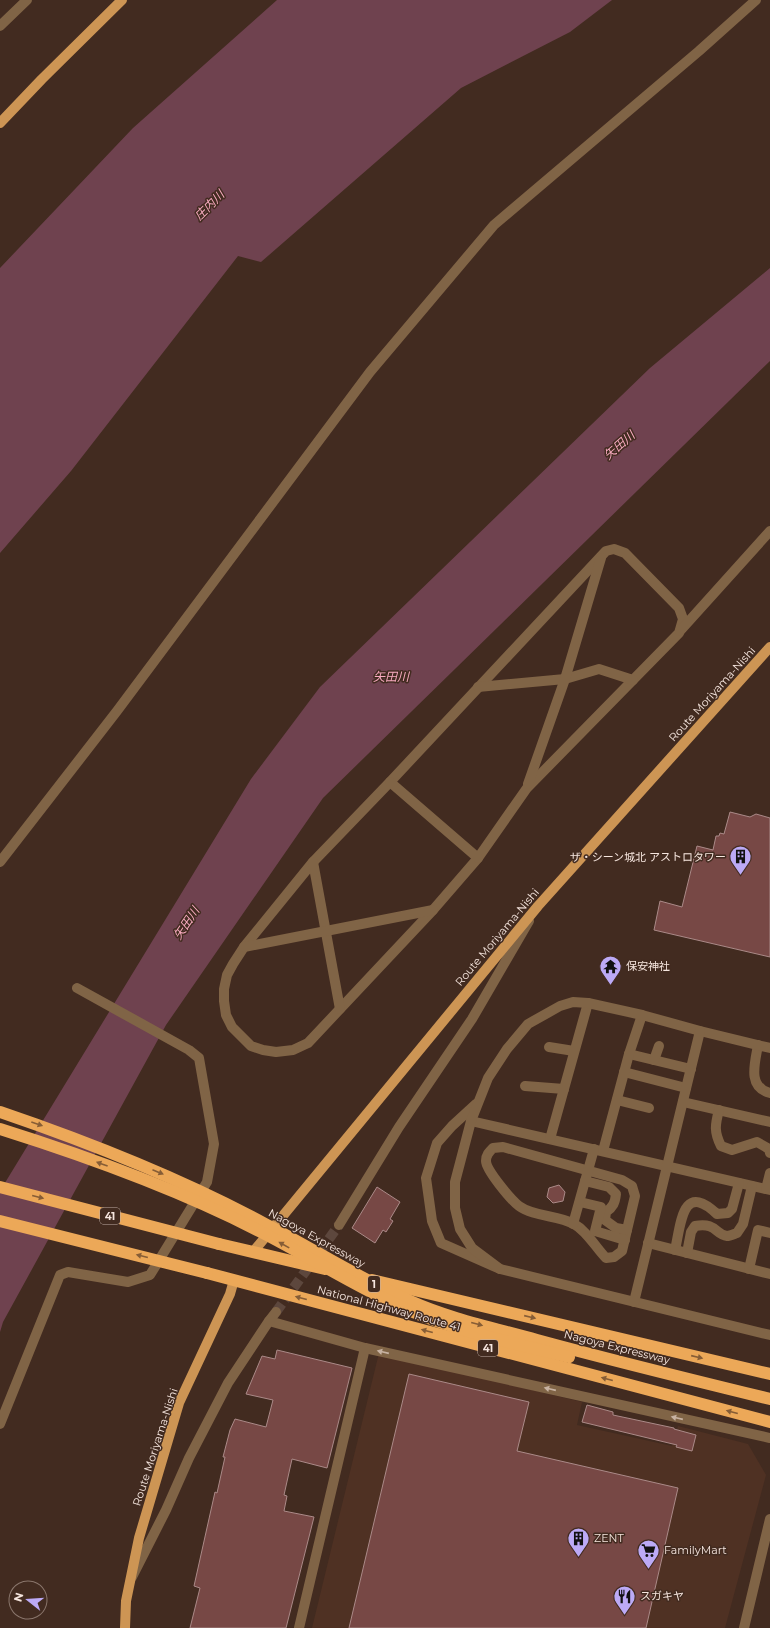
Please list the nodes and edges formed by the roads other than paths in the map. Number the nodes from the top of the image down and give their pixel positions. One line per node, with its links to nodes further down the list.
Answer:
1 (27, 0): 4 (street)
2 (122, 0): 5 (main road)
3 (756, 0): 16 (street)
4 (0, 26)
5 (0, 123)
6 (770, 531): 8 (street)
7 (601, 556): 8 (street); 10 (street); 12 (street)
8 (679, 633): 11 (street)
9 (770, 646): 18 (main road, Route Moriyama-Nishi)
10 (564, 679): 11 (street); 12 (street); 14 (street)
11 (633, 680): 14 (street)
12 (478, 687): 13 (street)
13 (390, 782): 15 (street); 17 (street)
14 (527, 788): 15 (street)
15 (478, 858): 19 (street)
16 (0, 862)
17 (313, 862): 20 (street); 21 (street)
18 (538, 906): 63 (street); 68 (main road, Route Moriyama-Nishi)
19 (434, 910): 20 (street); 24 (street)
20 (325, 932): 21 (street); 24 (street)
21 (244, 947): 24 (street)
22 (77, 988): 83 (street)
23 (588, 1003): 25 (street); 31 (street); 41 (street)
24 (340, 1009)
25 (642, 1015): 26 (street); 32 (street)
26 (700, 1031): 27 (street); 34 (street)
27 (758, 1045): 30 (street); 39 (street)
28 (659, 1046): 33 (street)
29 (549, 1047): 31 (street)
30 (770, 1048)
31 (574, 1051): 37 (street)
32 (629, 1054): 33 (street); 35 (street)
33 (654, 1060): 34 (street)
34 (691, 1069): 38 (street)
35 (624, 1072): 38 (street); 40 (street)
36 (525, 1086): 37 (street)
37 (564, 1088): 49 (street)
38 (686, 1088): 42 (street)
39 (770, 1093)
40 (617, 1100): 43 (street); 50 (street)
41 (478, 1102): 46 (street); 70 (street)
42 (683, 1102): 44 (street); 52 (street)
43 (650, 1108)
44 (719, 1110): 47 (street); 51 (street)
45 (0, 1112): 80 (highway, Nagoya Expressway / 1, one-way to 80, bridge)
46 (471, 1121): 49 (street); 70 (street)
47 (770, 1122)
48 (0, 1129): 81 (highway, Nagoya Expressway / 1, one-way to 48, bridge)
49 (550, 1139): 50 (street)
50 (599, 1150): 52 (street); 53 (street)
51 (770, 1153)
52 (668, 1166): 56 (street); 66 (street)
53 (588, 1171): 55 (street); 62 (street); 65 (street)
54 (770, 1173): 59 (street)
55 (586, 1181): 60 (street); 65 (street)
56 (739, 1183): 57 (street); 67 (street)
57 (752, 1186): 59 (street); 69 (street)
58 (0, 1188): 68 (highway, National Highway Route 41 / 41, one-way to 68, bridge)
59 (768, 1189)
60 (580, 1202): 62 (street); 65 (street)
61 (0, 1220): 73 (highway, National Highway Route 41 / 41, one-way to 61, bridge)
62 (573, 1224): 65 (street)
63 (339, 1225)
64 (770, 1233): 71 (street)
65 (626, 1235)
66 (648, 1243): 67 (street); 74 (street)
67 (675, 1250): 69 (street)
68 (253, 1252): 79 (highway, National Highway Route 41 / 41, one-way to 79)
69 (687, 1253): 71 (street)
70 (500, 1269): 74 (street)
71 (749, 1269): 72 (street)
72 (770, 1274)
73 (234, 1280): 82 (highway, National Highway Route 41 / 41, one-way to 73); 86 (main road, Route Moriyama-Nishi)
74 (634, 1302): 77 (street)
75 (276, 1312): 76 (street)
76 (268, 1321): 78 (street); 86 (street)
77 (770, 1335)
78 (365, 1348): 84 (street, one-way to 78); 88 (street)
79 (770, 1374)
80 (770, 1399)
81 (770, 1407)
82 (770, 1422)
83 (0, 1424)
84 (770, 1438)
85 (770, 1519): 89 (street)
86 (130, 1583): 87 (main road, Route Moriyama-Nishi)
87 (125, 1628)
88 (299, 1628)
89 (744, 1628)

